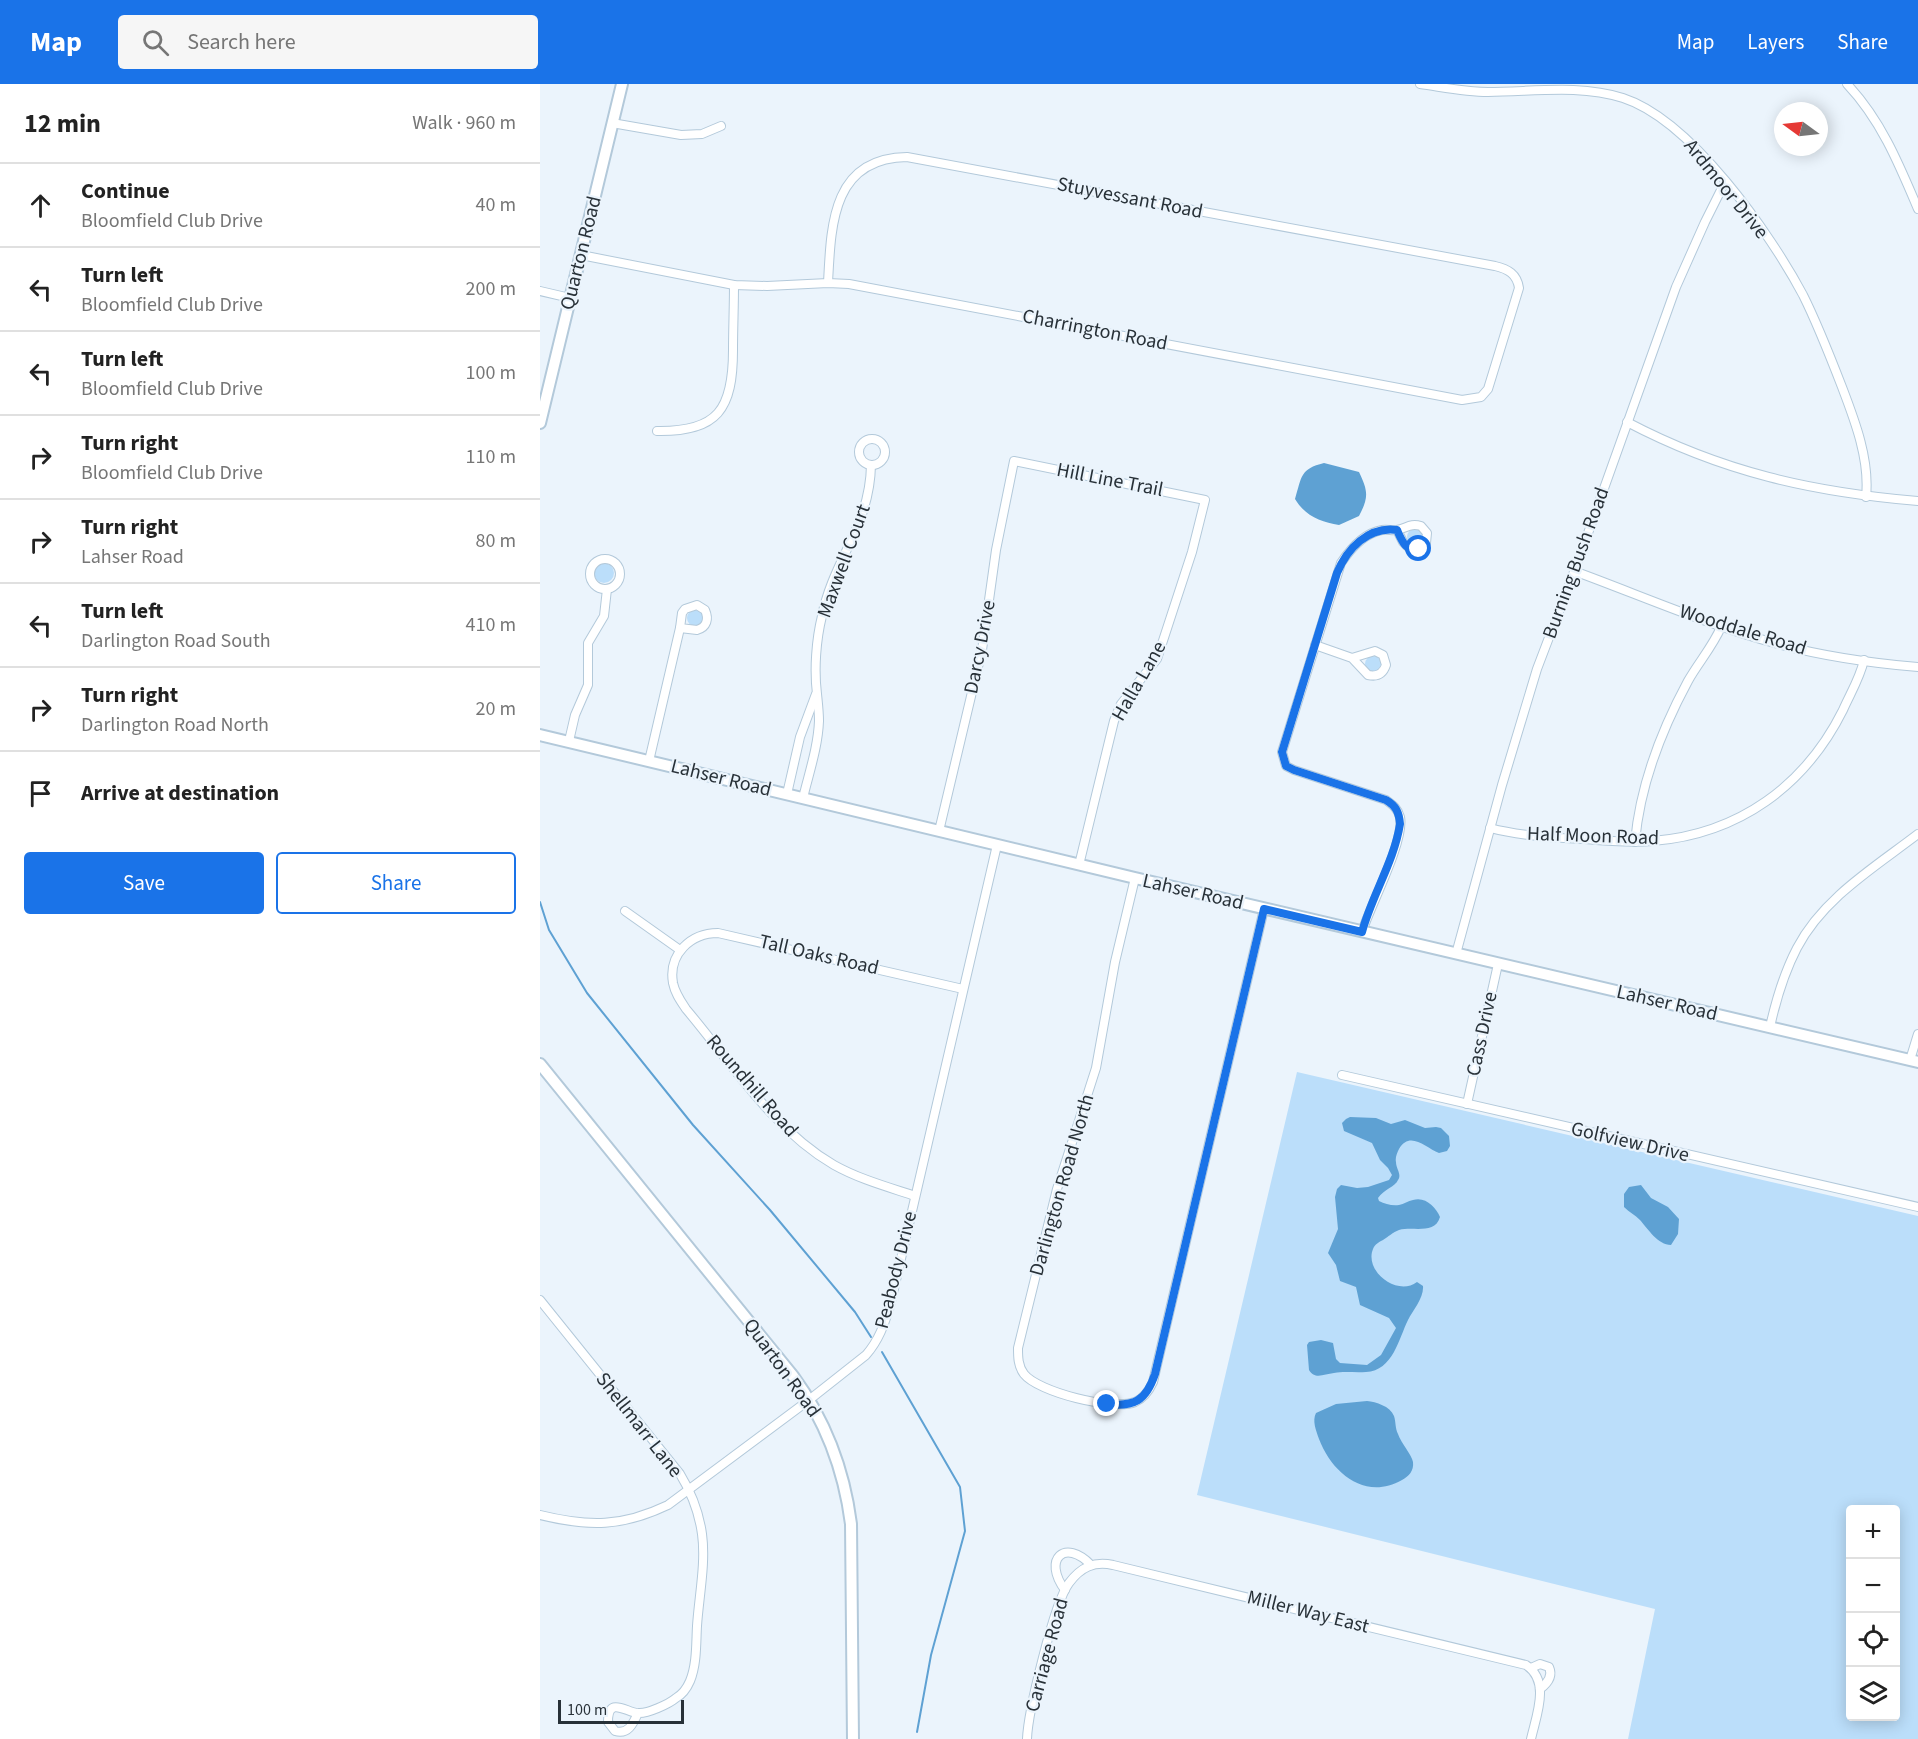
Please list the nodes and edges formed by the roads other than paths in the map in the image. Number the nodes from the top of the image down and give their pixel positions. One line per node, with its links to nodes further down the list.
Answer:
1 (622, 84): 4 (street, Quarton Road)
2 (1420, 84): 6 (street, Ardmoor Drive)
3 (1847, 84): 7 (street)
4 (612, 123): 5 (street); 8 (street, Quarton Road)
5 (721, 126)
6 (1725, 182): 14 (street, Burning Bush Road); 19 (street, Ardmoor Drive)
7 (1918, 209)
8 (581, 255): 11 (street, Charrington Road); 13 (street, Quarton Road)
9 (1516, 277): 10 (street, Charrington Road); 10 (street, Stuyvessant Road)
10 (828, 283): 11 (street, Charrington Road)
11 (734, 285): 16 (street)
12 (540, 291): 13 (street)
13 (570, 298): 15 (street, Quarton Road)
14 (1627, 422): 19 (street); 23 (street, Burning Bush Road)
15 (540, 423)
16 (657, 431)
17 (1014, 461): 20 (street, Hill Line Trail); 38 (street, Darcy Drive)
18 (871, 465): 31 (street, Maxwell Court)
19 (1866, 496): 21 (street)
20 (1205, 500): 42 (street, Halla Lane)
21 (1918, 501)
22 (1397, 530): 27 (street)
23 (1574, 571): 25 (street, Wooddale Road); 37 (street, Burning Bush Road)
24 (607, 589): 24 (street); 33 (street)
25 (1721, 627): 29 (street, Wooddale Road); 40 (street)
26 (680, 628): 34 (street)
27 (1315, 645): 28 (street); 46 (street)
28 (1352, 658)
29 (1864, 660): 30 (street, Wooddale Road); 40 (street, Half Moon Road)
30 (1918, 667)
31 (816, 693): 35 (street, Maxwell Court); 36 (street, Maxwell Court)
32 (540, 735): 33 (street, Lahser Road)
33 (568, 741): 34 (street, Lahser Road)
34 (649, 760): 35 (street, Lahser Road)
35 (787, 794): 36 (street, Lahser Road)
36 (803, 798): 38 (street, Lahser Road)
37 (1490, 828): 40 (street, Half Moon Road); 48 (street, Burning Bush Road)
38 (939, 831): 41 (street, Lahser Road)
39 (1918, 834): 51 (street)
40 (1635, 842)
41 (997, 845): 42 (street, Lahser Road); 50 (street, Peabody Drive)
42 (1079, 865): 43 (street, Lahser Road)
43 (1135, 878): 44 (street, Lahser Road); 44 (street, Darlington Road North)
44 (1264, 909): 46 (street, Lahser Road)
45 (625, 911): 47 (street)
46 (1362, 932): 48 (street, Lahser Road)
47 (680, 950): 50 (street, Tall Oaks Road); 57 (street, Roundhill Road)
48 (1456, 954): 49 (street, Lahser Road)
49 (1498, 964): 51 (street, Lahser Road); 56 (street, Cass Drive)
50 (963, 989): 57 (street, Peabody Drive)
51 (1770, 1027): 53 (street, Lahser Road)
52 (1918, 1034): 53 (street)
53 (1914, 1061)
54 (540, 1064): 61 (street, Quarton Road)
55 (1342, 1075): 56 (street, Golfview Drive)
56 (1467, 1104): 58 (street, Golfview Drive)
57 (915, 1196): 61 (street, Peabody Drive)
58 (1918, 1208)
59 (540, 1300): 60 (street, Shellmarr Lane)
60 (544, 1311): 62 (street, Shellmarr Lane)
61 (809, 1400): 62 (street, Peabody Drive); 69 (street, Quarton Road)
62 (690, 1490): 63 (street, Peabody Drive); 68 (street, Shellmarr Lane)
63 (540, 1515)
64 (1091, 1565): 65 (street, Carriage Road); 65 (street); 66 (street, Miller Way East)
65 (1065, 1590): 70 (street, Carriage Road)
66 (1531, 1668): 67 (street); 67 (street, Miller Way East)
67 (1540, 1689): 71 (street)
68 (638, 1713)
69 (853, 1739)
70 (1027, 1739)
71 (1531, 1739)

